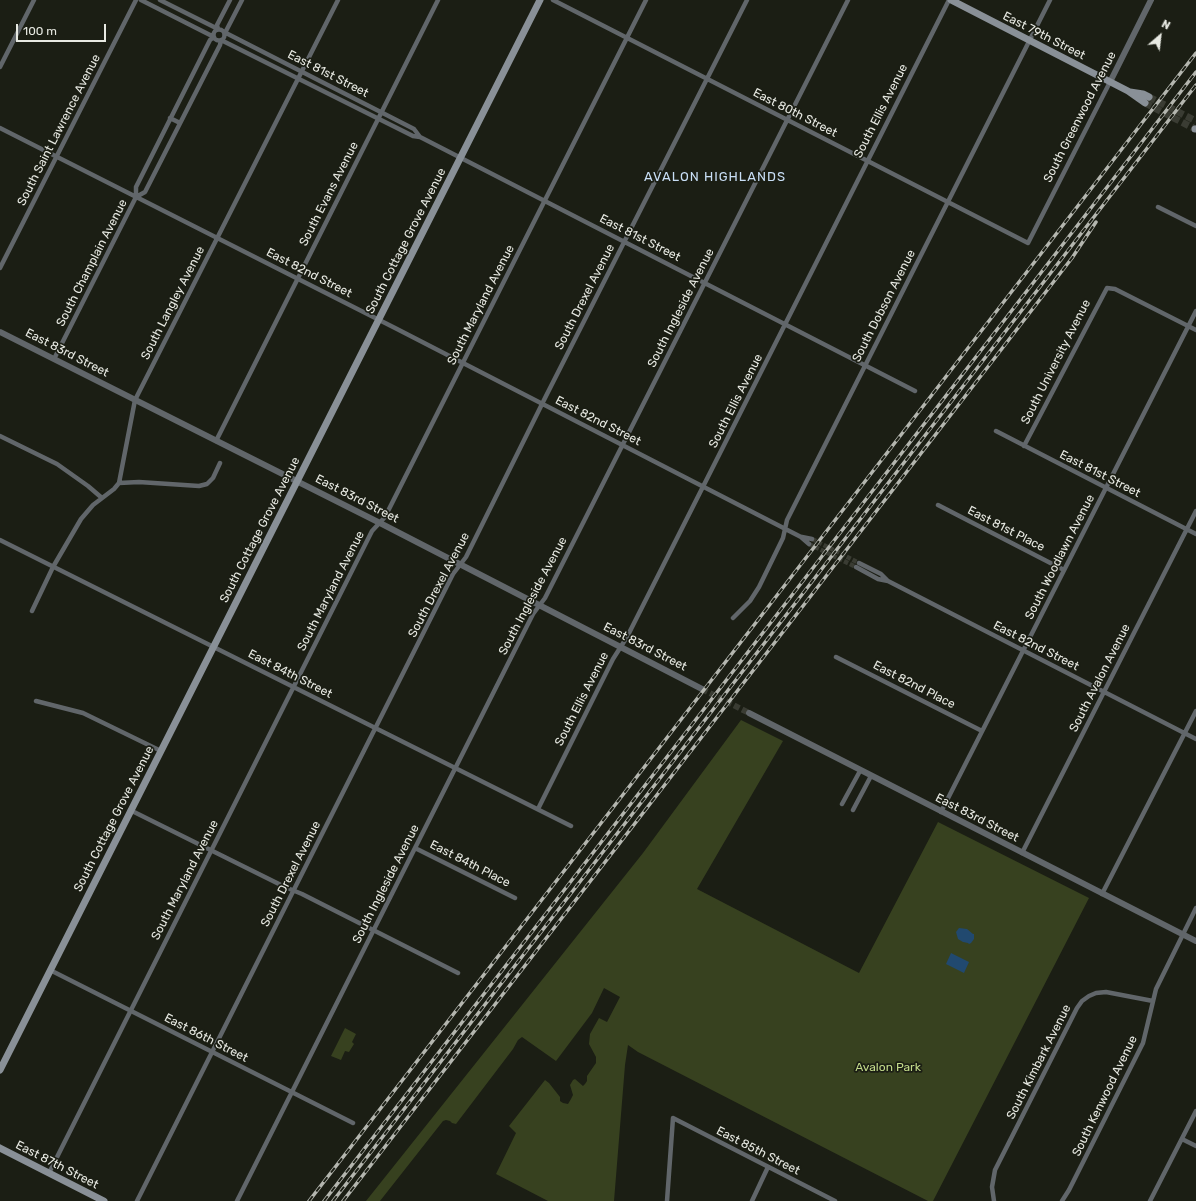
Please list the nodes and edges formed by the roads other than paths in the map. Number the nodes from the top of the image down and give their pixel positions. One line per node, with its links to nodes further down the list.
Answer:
1 (34, 0): 23 (street)
2 (136, 0): 36 (street, South Saint Lawrence Avenue)
3 (141, 0): 19 (street)
4 (160, 0): 17 (street)
5 (230, 0): 17 (street)
6 (242, 0): 18 (street)
7 (338, 0): 24 (street, South Langley Avenue)
8 (438, 0): 29 (street, South Evans Avenue)
9 (540, 0): 37 (main road, South Cottage Grove Avenue)
10 (553, 0): 20 (street, East 80th Street)
11 (646, 0): 20 (street, South Maryland Avenue)
12 (747, 0): 26 (street, South Drexel Avenue)
13 (848, 0): 32 (street, South Ingleside Avenue)
14 (950, 0): 22 (main road, East 79th Street); 38 (street, South Ellis Avenue)
15 (1050, 0): 22 (street, South Dobson Avenue)
16 (1152, 0): 27 (street, South Greenwood Avenue)
17 (218, 29): 18 (street); 19 (street)
18 (224, 32): 21 (street); 24 (street, East 81st Street)
19 (214, 37): 21 (street); 30 (street, South Champlain Avenue)
20 (627, 38): 26 (street, East 80th Street); 40 (street, South Maryland Avenue)
21 (221, 40): 25 (street, East 81st Street); 33 (street, South Champlain Avenue)
22 (1029, 41): 27 (main road, East 79th Street); 41 (street, South Dobson Avenue)
23 (0, 67)
24 (302, 72): 25 (street, South Langley Avenue); 29 (street, East 81st Street)
25 (298, 79): 31 (street, East 81st Street); 44 (street, South Langley Avenue)
26 (707, 79): 32 (street, East 80th Street); 45 (street, South Drexel Avenue)
27 (1110, 82): 28 (main road, East 79th Street); 46 (street, South Greenwood Avenue)
28 (1147, 100)
29 (381, 112): 31 (street, South Evans Avenue); 35 (street, East 81st Street)
30 (170, 118): 33 (street); 39 (street, South Champlain Avenue)
31 (378, 119): 35 (street, East 81st Street); 48 (street, South Evans Avenue)
32 (787, 120): 38 (street, East 80th Street); 49 (street, South Ingleside Avenue)
33 (180, 123): 39 (street, South Champlain Avenue)
34 (0, 128): 36 (street, East 82nd Street)
35 (420, 137): 37 (street, East 81st Street)
36 (56, 157): 39 (street, East 82nd Street); 47 (street, South Saint Lawrence Avenue)
37 (461, 157): 40 (street, East 81st Street); 51 (main road, South Cottage Grove Avenue)
38 (867, 161): 41 (street, East 80th Street); 52 (street, South Ellis Avenue)
39 (136, 197): 44 (street, East 82nd Street); 56 (street, South Champlain Avenue)
40 (545, 200): 45 (street, East 81st Street); 57 (street, South Maryland Avenue)
41 (948, 202): 46 (street, East 80th Street); 58 (street, South Dobson Avenue)
42 (1158, 207): 43 (street)
43 (1196, 226)
44 (217, 238): 48 (street, East 82nd Street); 60 (street, South Langley Avenue)
45 (624, 241): 49 (street, East 81st Street); 61 (street, South Drexel Avenue)
46 (1028, 243)
47 (0, 268)
48 (297, 278): 51 (street, East 82nd Street); 64 (street, South Evans Avenue)
49 (705, 283): 52 (street, East 81st Street); 65 (street, South Ingleside Avenue)
50 (1196, 311): 53 (street, South Woodlawn Avenue)
51 (378, 319): 57 (street, East 82nd Street); 68 (main road, South Cottage Grove Avenue)
52 (786, 324): 58 (street, East 81st Street); 70 (street, South Ellis Avenue)
53 (1188, 326): 54 (street); 66 (street, South University Avenue); 71 (street, South Woodlawn Avenue)
54 (1196, 330)
55 (0, 332): 56 (street, East 83rd Street)
56 (54, 359): 60 (street, East 83rd Street)
57 (463, 362): 61 (street, East 82nd Street); 75 (street, South Maryland Avenue)
58 (866, 365): 59 (street, East 81st Street); 76 (street, South Dobson Avenue)
59 (914, 391)
60 (135, 400): 64 (street, East 83rd Street); 69 (street, South Langley Avenue)
61 (542, 403): 65 (street, East 82nd Street); 81 (street, South Drexel Avenue)
62 (996, 431): 66 (street, East 81st Street)
63 (0, 436): 72 (street)
64 (216, 441): 68 (street, East 83rd Street)
65 (623, 445): 70 (street, East 82nd Street); 85 (street, South Ingleside Avenue)
66 (1024, 446): 71 (street, East 81st Street)
67 (220, 463): 69 (street)
68 (297, 481): 75 (street, East 83rd Street); 88 (main road, South Cottage Grove Avenue)
69 (119, 483): 72 (street)
70 (704, 487): 76 (street, East 82nd Street); 89 (street, South Ellis Avenue)
71 (1106, 488): 77 (street, East 81st Street); 84 (street, South Woodlawn Avenue)
72 (102, 498): 83 (street)
73 (938, 505): 84 (street, East 81st Place)
74 (1196, 511): 77 (street, South Avalon Avenue)
75 (380, 523): 81 (street, East 83rd Street); 92 (street, South Maryland Avenue)
76 (785, 529): 80 (street, East 82nd Street); 87 (street, South Dobson Avenue)
77 (1187, 529): 78 (street, East 81st Street); 94 (street, South Avalon Avenue)
78 (1196, 534)
79 (0, 540): 83 (street, East 84th Street)
80 (811, 541)
81 (461, 564): 85 (street, East 83rd Street); 98 (street, South Drexel Avenue)
82 (857, 565): 90 (street, East 82nd Street)
83 (54, 567): 86 (street); 88 (street, East 84th Street)
84 (1064, 570): 90 (street, South Woodlawn Avenue)
85 (540, 605): 89 (street, East 83rd Street); 103 (street, South Ingleside Avenue)
86 (32, 611)
87 (733, 618)
88 (213, 647): 92 (street, East 84th Street); 102 (main road, South Cottage Grove Avenue)
89 (621, 647): 93 (street, East 83rd Street); 107 (street, South Ellis Avenue)
90 (1023, 650): 94 (street, East 82nd Street); 99 (street, South Woodlawn Avenue)
91 (836, 657): 99 (street, East 82nd Place)
92 (294, 687): 98 (street, East 84th Street); 113 (street, South Maryland Avenue)
93 (702, 689)
94 (1104, 692): 100 (street, East 82nd Street); 114 (street, South Avalon Avenue)
95 (36, 701): 102 (street)
96 (1196, 711): 100 (street)
97 (749, 713): 104 (street, East 83rd Street)
98 (376, 728): 103 (street, East 84th Street); 115 (street, South Drexel Avenue)
99 (982, 731): 110 (street, South Woodlawn Avenue)
100 (1185, 733): 101 (street, East 82nd Street); 116 (street)
101 (1196, 739)
102 (160, 751): 108 (main road, South Cottage Grove Avenue)
103 (456, 768): 107 (street, East 84th Street); 112 (street, South Ingleside Avenue)
104 (860, 771): 105 (street, East 83rd Street); 106 (street)
105 (870, 776): 109 (street); 110 (street, East 83rd Street)
106 (842, 804)
107 (538, 809): 111 (street, East 84th Street)
108 (130, 810): 113 (street); 122 (main road, South Cottage Grove Avenue)
109 (853, 810)
110 (941, 812): 114 (street, East 83rd Street)
111 (571, 826)
112 (415, 848): 117 (street, East 84th Place); 119 (street, South Ingleside Avenue)
113 (211, 850): 115 (street); 125 (street, South Maryland Avenue)
114 (1022, 853): 116 (street, East 83rd Street)
115 (294, 890): 119 (street); 126 (street, South Drexel Avenue)
116 (1102, 894): 120 (street, East 83rd Street)
117 (515, 898)
118 (1196, 908): 120 (street, South Kenwood Avenue)
119 (374, 930): 123 (street); 128 (street, South Ingleside Avenue)
120 (1183, 934): 121 (street, East 83rd Street); 124 (street, South Kenwood Avenue)
121 (1196, 941)
122 (50, 970): 125 (street, East 86th Street); 127 (main road, South Cottage Grove Avenue)
123 (458, 973)
124 (1153, 1001): 142 (street, South Kimbark Avenue); 143 (street, South Kenwood Avenue)
125 (130, 1011): 126 (street, East 86th Street); 135 (street, South Maryland Avenue)
126 (212, 1052): 128 (street, East 86th Street); 137 (street, South Drexel Avenue)
127 (0, 1070)
128 (292, 1092): 130 (street, East 86th Street); 138 (street, South Ingleside Avenue)
129 (1196, 1110): 131 (street)
130 (353, 1123)
131 (1182, 1139): 132 (street); 144 (street)
132 (1196, 1146)
133 (0, 1148): 135 (main road, East 87th Street)
134 (768, 1167): 139 (street, East 85th Street); 140 (street); 141 (street, East 85th Street)
135 (49, 1173): 136 (main road, East 87th Street)
136 (104, 1201)
137 (137, 1201)
138 (237, 1201)
139 (667, 1201)
140 (752, 1201)
141 (835, 1201)
142 (994, 1201)
143 (1062, 1201)
144 (1150, 1201)

